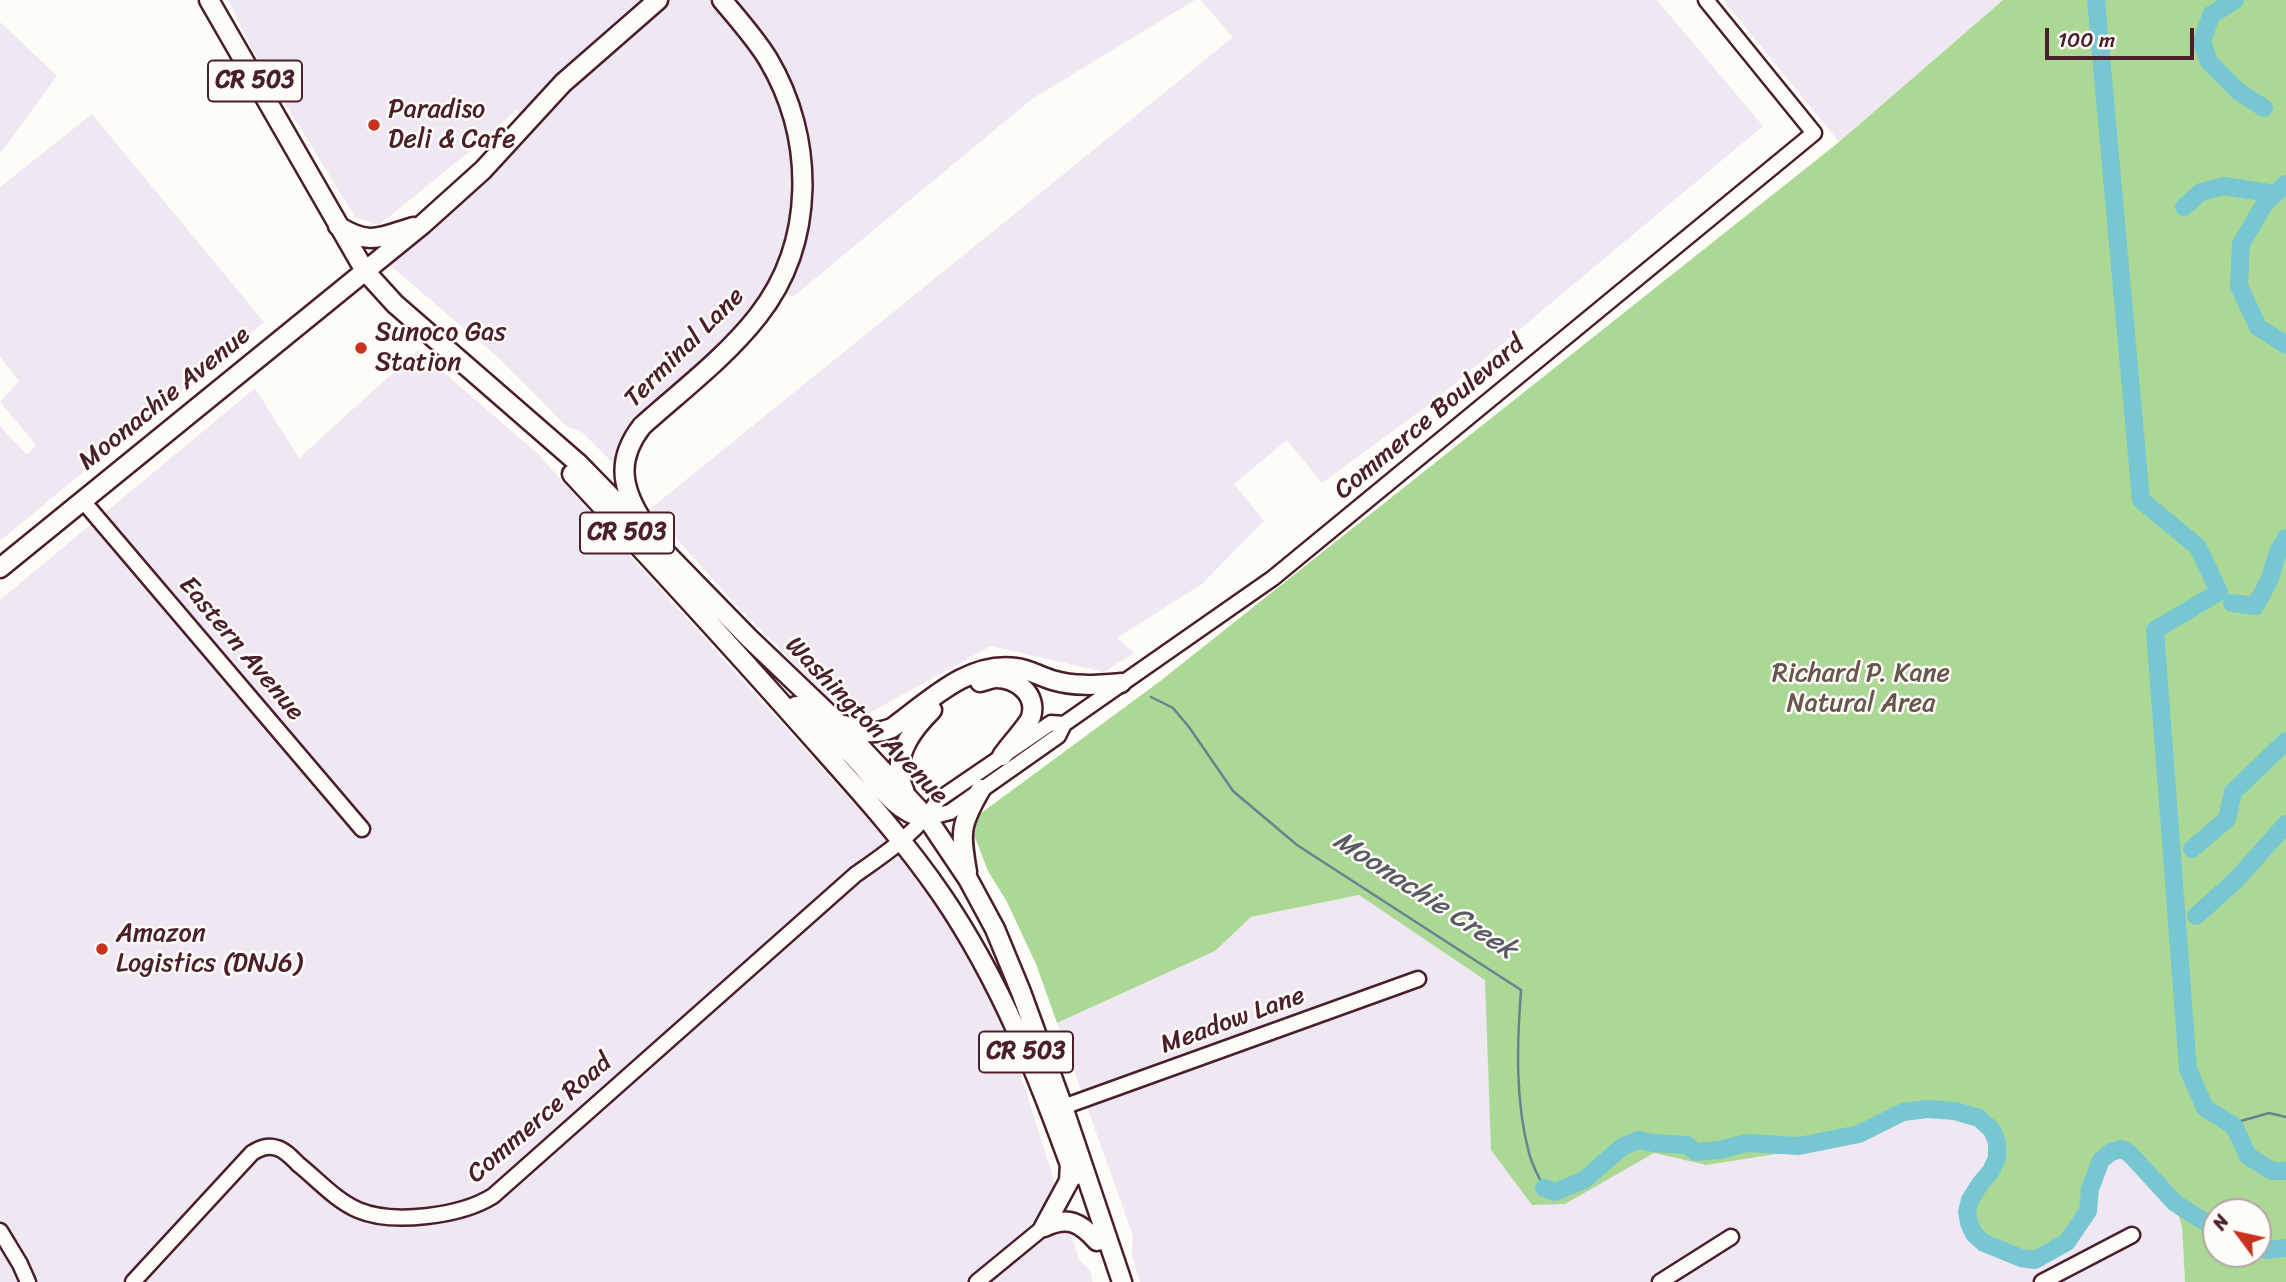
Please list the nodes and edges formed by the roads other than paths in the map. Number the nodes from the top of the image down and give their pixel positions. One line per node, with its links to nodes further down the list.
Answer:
1 (209, 0): 6 (main road, CR 503)
2 (658, 0): 5 (main road, Moonachie Avenue)
3 (722, 0): 10 (main road, Terminal Lane)
4 (1706, 0): 13 (street, Commerce Boulevard)
5 (423, 224): 6 (main road); 7 (main road, Moonachie Avenue)
6 (338, 226): 7 (main road, CR 503)
7 (365, 271): 8 (main road, Washington Avenue / CR 503); 9 (main road, Moonachie Avenue)
8 (499, 394): 10 (main road, Washington Avenue / CR 503); 12 (main road, Washington Avenue / CR 503)
9 (83, 501): 11 (main road, Moonachie Avenue); 20 (street, Eastern Avenue)
10 (654, 541): 14 (main road, Washington Avenue / CR 503)
11 (0, 568)
12 (755, 673): 19 (main road); 21 (main road, Washington Avenue / CR 503)
13 (1122, 683): 14 (main road); 15 (street, Commerce Boulevard)
14 (837, 722): 18 (main road, Washington Avenue / CR 503)
15 (1064, 724): 16 (street, Commerce Boulevard); 17 (street, Commerce Boulevard)
16 (1002, 756): 18 (main road); 19 (street, Commerce Boulevard)
17 (981, 789): 19 (street, Commerce Boulevard); 22 (main road)
18 (905, 793): 19 (main road, Washington Avenue / CR 503)
19 (927, 818): 21 (street, Commerce Road); 22 (main road, Washington Avenue / CR 503)
20 (362, 829)
21 (903, 840): 25 (main road, Washington Avenue / CR 503); 32 (street, Commerce Road)
22 (968, 879): 24 (main road, Washington Avenue / CR 503)
23 (1418, 979): 24 (street, Meadow Lane)
24 (1063, 1107): 35 (main road, Washington Avenue / CR 503)
25 (1070, 1164): 26 (main road); 30 (main road, Washington Avenue / CR 503)
26 (1044, 1227): 30 (main road); 33 (street)
27 (0, 1231): 31 (street)
28 (2132, 1235): 37 (street)
29 (1731, 1237): 36 (street)
30 (1097, 1241): 34 (main road, Washington Avenue / CR 503)
31 (28, 1282)
32 (133, 1282)
33 (977, 1282)
34 (1110, 1282)
35 (1122, 1282)
36 (1660, 1282)
37 (2042, 1282)

